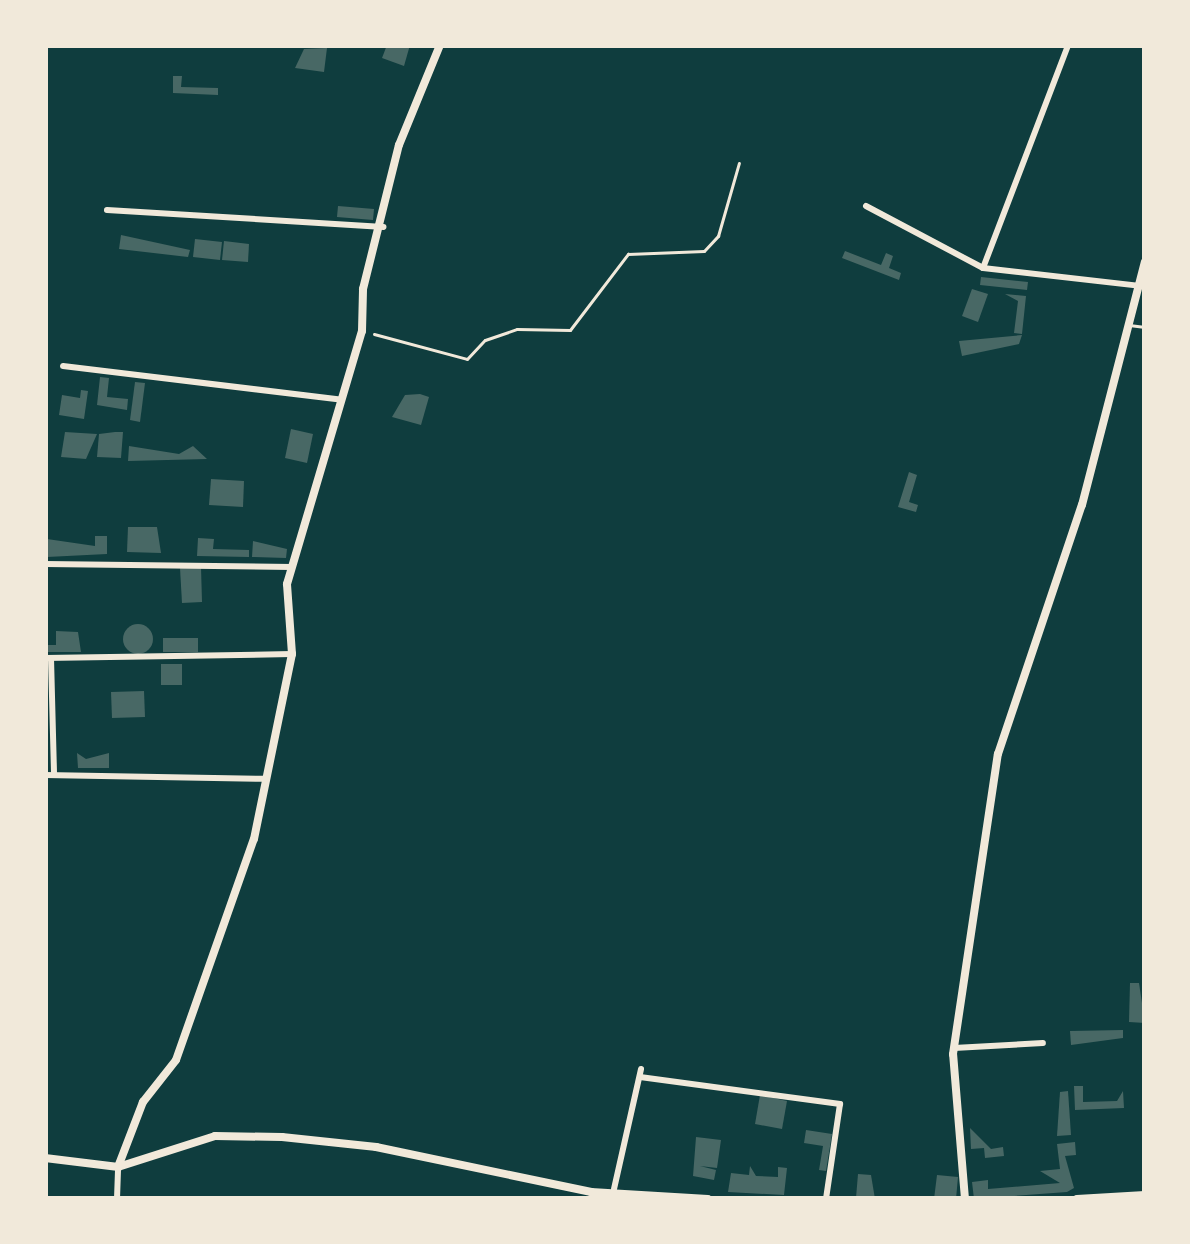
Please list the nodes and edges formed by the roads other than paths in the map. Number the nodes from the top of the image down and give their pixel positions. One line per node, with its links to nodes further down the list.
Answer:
1 (440, 45): 5 (street)
2 (1067, 45): 7 (street)
3 (866, 206): 7 (street)
4 (107, 210): 5 (street)
5 (382, 227): 12 (street)
6 (1145, 262): 8 (street)
7 (983, 268): 8 (street)
8 (1140, 286): 9 (street)
9 (1129, 326): 10 (lane); 20 (street)
10 (1145, 327)
11 (63, 366): 12 (street)
12 (342, 400): 14 (street)
13 (45, 564): 14 (street)
14 (295, 568): 15 (street)
15 (292, 654): 16 (street); 18 (street)
16 (48, 658): 17 (street)
17 (50, 775): 18 (street)
18 (266, 779): 22 (street)
19 (1043, 1042): 20 (street)
20 (954, 1048): 28 (street)
21 (45, 1158): 22 (street)
22 (118, 1167): 23 (street); 25 (street)
23 (614, 1189): 26 (street); 27 (street)
24 (1145, 1195): 29 (street)
25 (117, 1199)
26 (708, 1199)
27 (826, 1199)
28 (965, 1199)
29 (1077, 1199)

